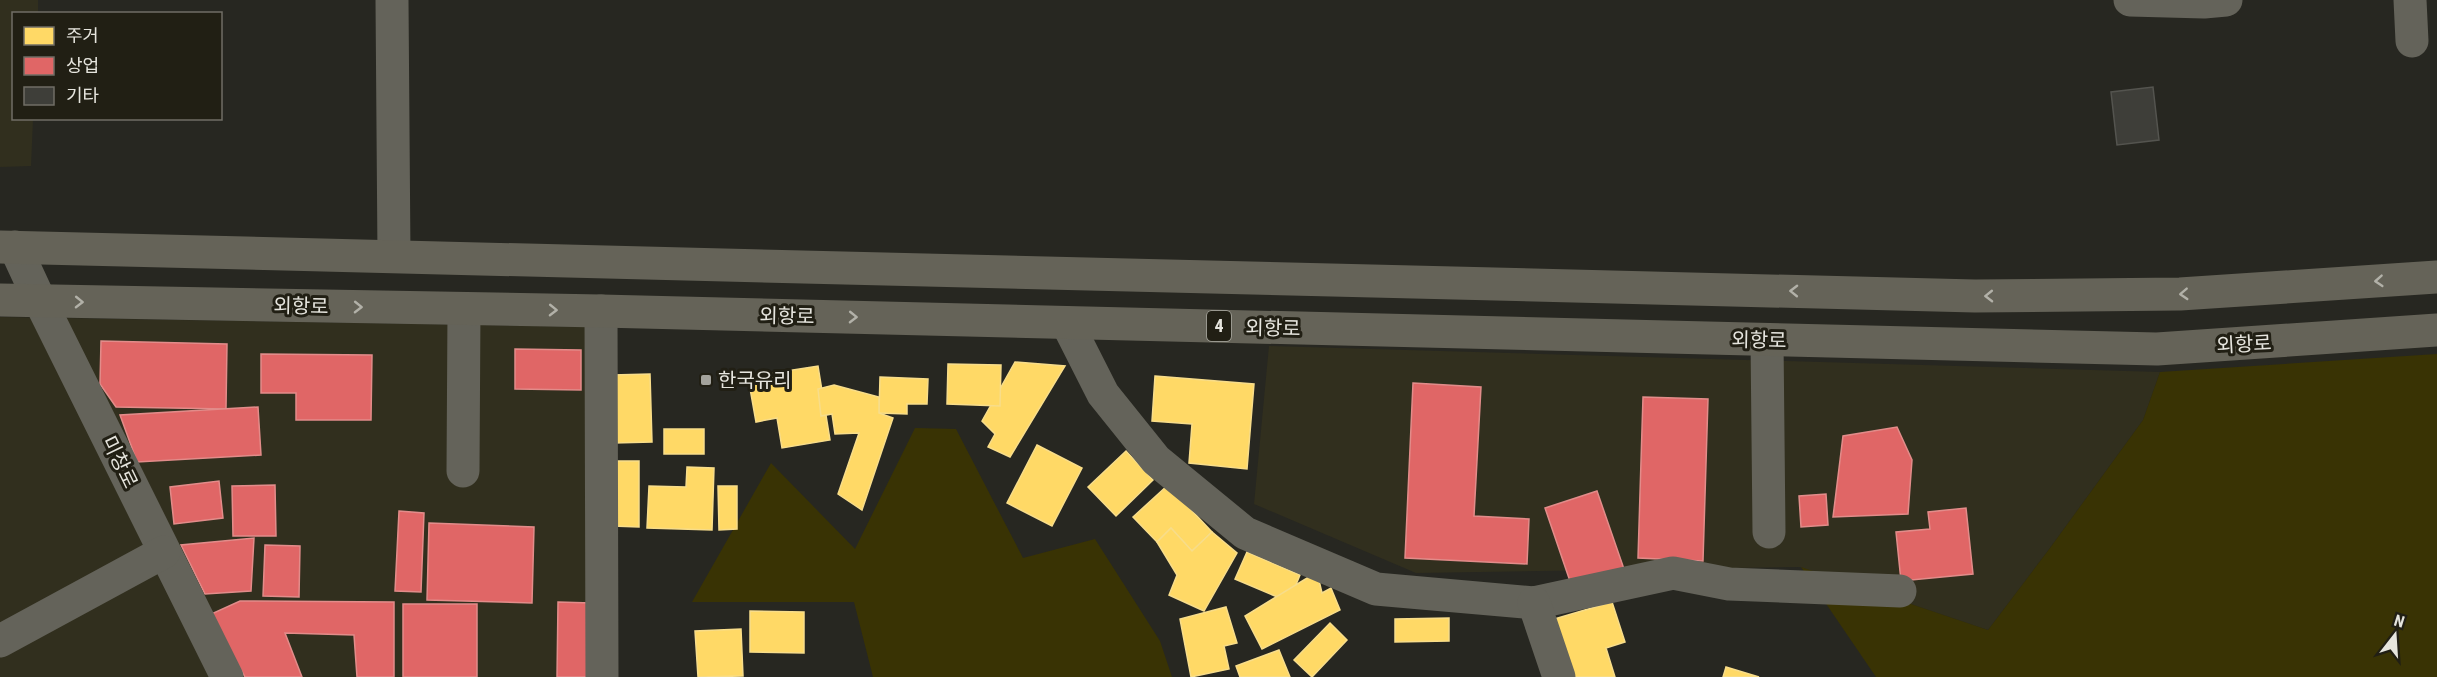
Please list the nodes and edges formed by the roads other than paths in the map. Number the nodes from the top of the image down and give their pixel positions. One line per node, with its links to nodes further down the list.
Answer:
1 (392, 0): 7 (street)
2 (2130, 0): 3 (street)
3 (2226, 0)
4 (2410, 0): 5 (street)
5 (2412, 41)
6 (8, 247): 7 (main road); 10 (street, 미창로)
7 (394, 256): 8 (main road, one-way to 7)
8 (2437, 277)
9 (0, 300): 10 (main road, 외항로 / 4)
10 (40, 301): 11 (main road, 외항로 / 4, one-way to 11); 18 (street, 미창로)
11 (464, 309): 12 (main road, 외항로 / 4, one-way to 12); 16 (street)
12 (601, 311): 13 (main road, 외항로 / 4, one-way to 13); 23 (street)
13 (1067, 323): 15 (main road, 외항로 / 4); 20 (street)
14 (2437, 330): 15 (main road, 외항로 / 4)
15 (1767, 340): 17 (street)
16 (463, 471)
17 (1769, 532)
18 (164, 552): 21 (street); 22 (street, 미창로)
19 (1900, 591): 20 (street)
20 (1534, 603): 24 (street)
21 (0, 641)
22 (226, 677)
23 (602, 677)
24 (1559, 677)

